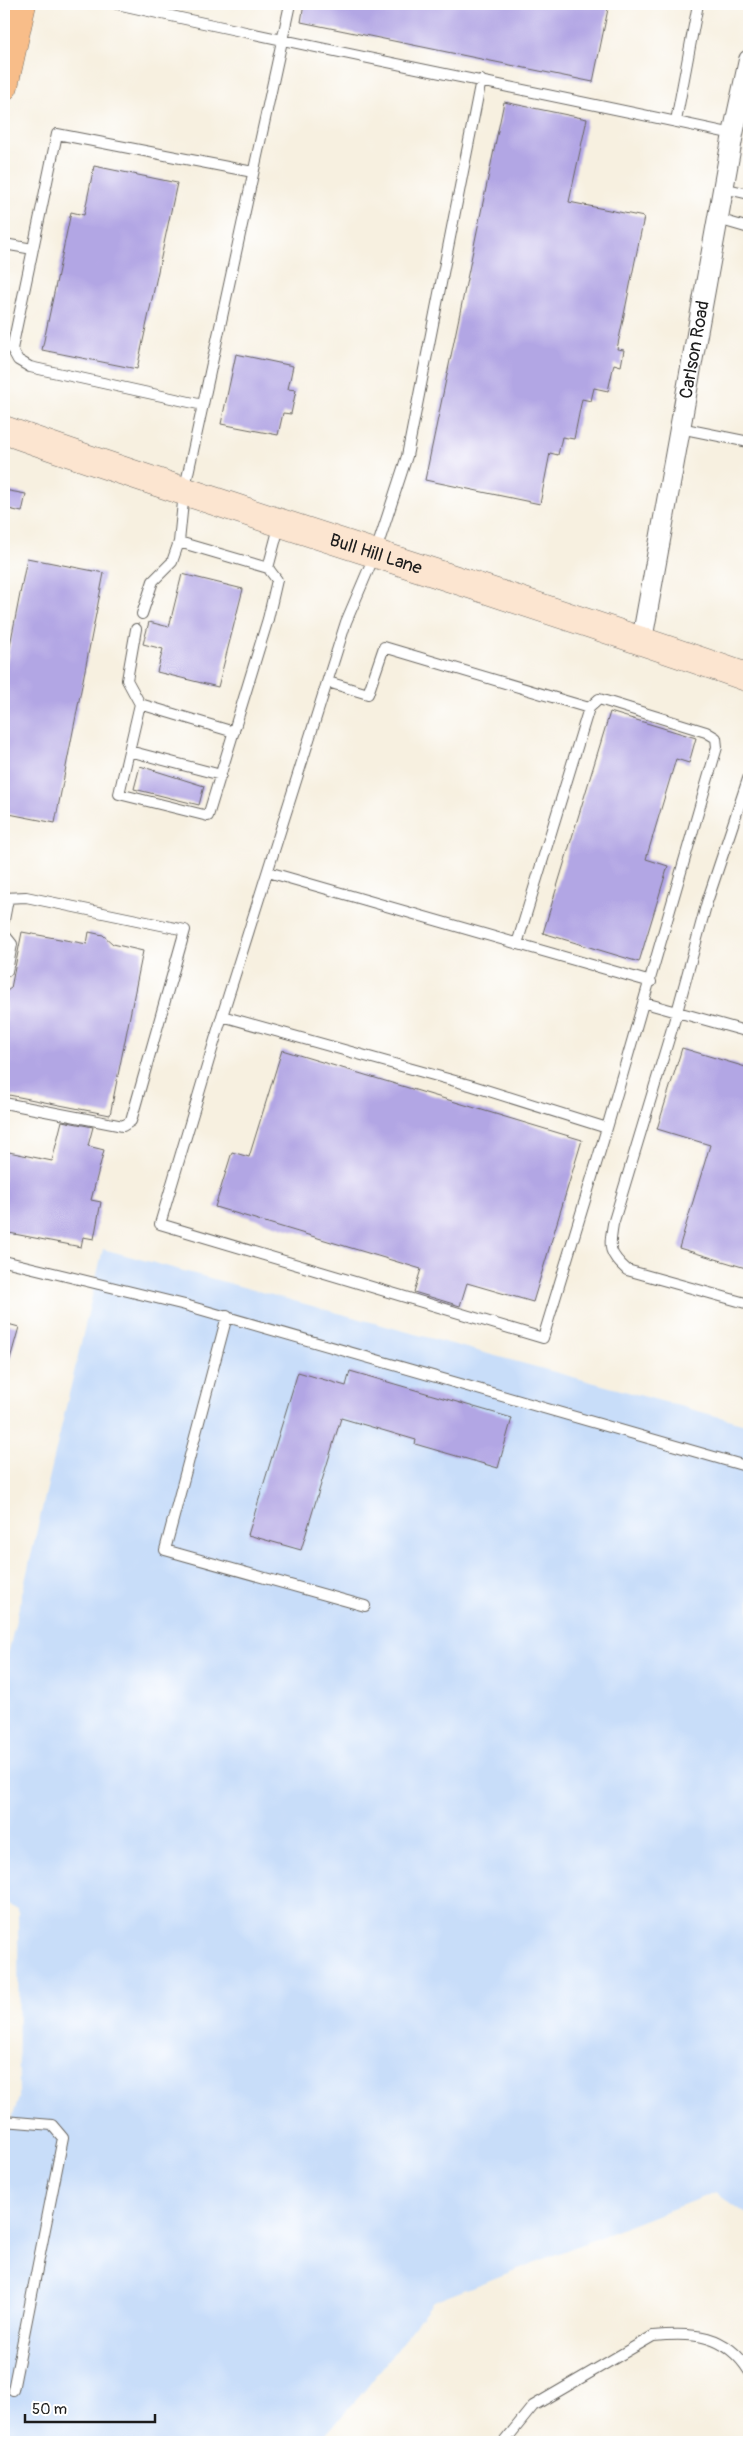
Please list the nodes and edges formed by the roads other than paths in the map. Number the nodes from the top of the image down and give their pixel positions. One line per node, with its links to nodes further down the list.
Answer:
1 (22, 4): 5 (main road)
2 (117, 4): 6 (lane)
3 (290, 4): 6 (lane)
4 (698, 4): 10 (lane)
5 (9, 39): 9 (main road)
6 (282, 41): 8 (lane); 12 (lane)
7 (749, 60): 11 (street, Carlson Road)
8 (481, 80): 10 (lane); 26 (lane)
9 (4, 86)
10 (676, 122): 11 (lane)
11 (733, 134): 13 (street, Carlson Road)
12 (253, 172): 18 (lane); 19 (lane)
13 (723, 188): 14 (lane); 15 (street, Carlson Road)
14 (749, 194)
15 (718, 218): 16 (lane); 20 (street, Carlson Road)
16 (749, 228)
17 (4, 244): 18 (lane)
18 (33, 249): 19 (lane)
19 (203, 405): 23 (lane)
20 (680, 428): 22 (lane); 30 (street, Carlson Road)
21 (4, 430): 23 (main road, Bull Hill Lane)
22 (749, 442)
23 (184, 492): 24 (main road, Bull Hill Lane); 25 (lane)
24 (280, 524): 26 (main road, Bull Hill Lane); 27 (lane)
25 (179, 542): 27 (lane); 28 (lane)
26 (375, 554): 30 (main road, Bull Hill Lane); 32 (lane)
27 (268, 568): 35 (lane)
28 (142, 614)
29 (136, 629): 33 (lane)
30 (642, 640): 31 (main road, Bull Hill Lane)
31 (749, 678)
32 (328, 682): 34 (lane); 39 (lane)
33 (140, 704): 35 (lane); 36 (lane)
34 (589, 708): 43 (lane); 45 (lane)
35 (234, 732): 37 (lane)
36 (129, 751): 37 (lane); 37 (lane)
37 (221, 775)
38 (749, 776): 47 (lane)
39 (268, 872): 43 (lane); 48 (lane)
40 (6, 899): 41 (lane); 50 (lane)
41 (4, 920)
42 (4, 934): 44 (lane)
43 (517, 944): 45 (lane)
44 (4, 972)
45 (651, 982): 46 (lane)
46 (645, 1003): 47 (lane); 51 (lane)
47 (677, 1012): 49 (lane); 53 (lane)
48 (222, 1016): 51 (lane); 51 (lane)
49 (749, 1032)
50 (4, 1103)
51 (607, 1128)
52 (4, 1261): 54 (lane)
53 (749, 1304)
54 (227, 1316): 55 (lane); 56 (lane)
55 (749, 1467)
56 (365, 1606)
57 (4, 2121): 59 (lane)
58 (749, 2371): 60 (lane)
59 (13, 2390)
60 (504, 2442)

